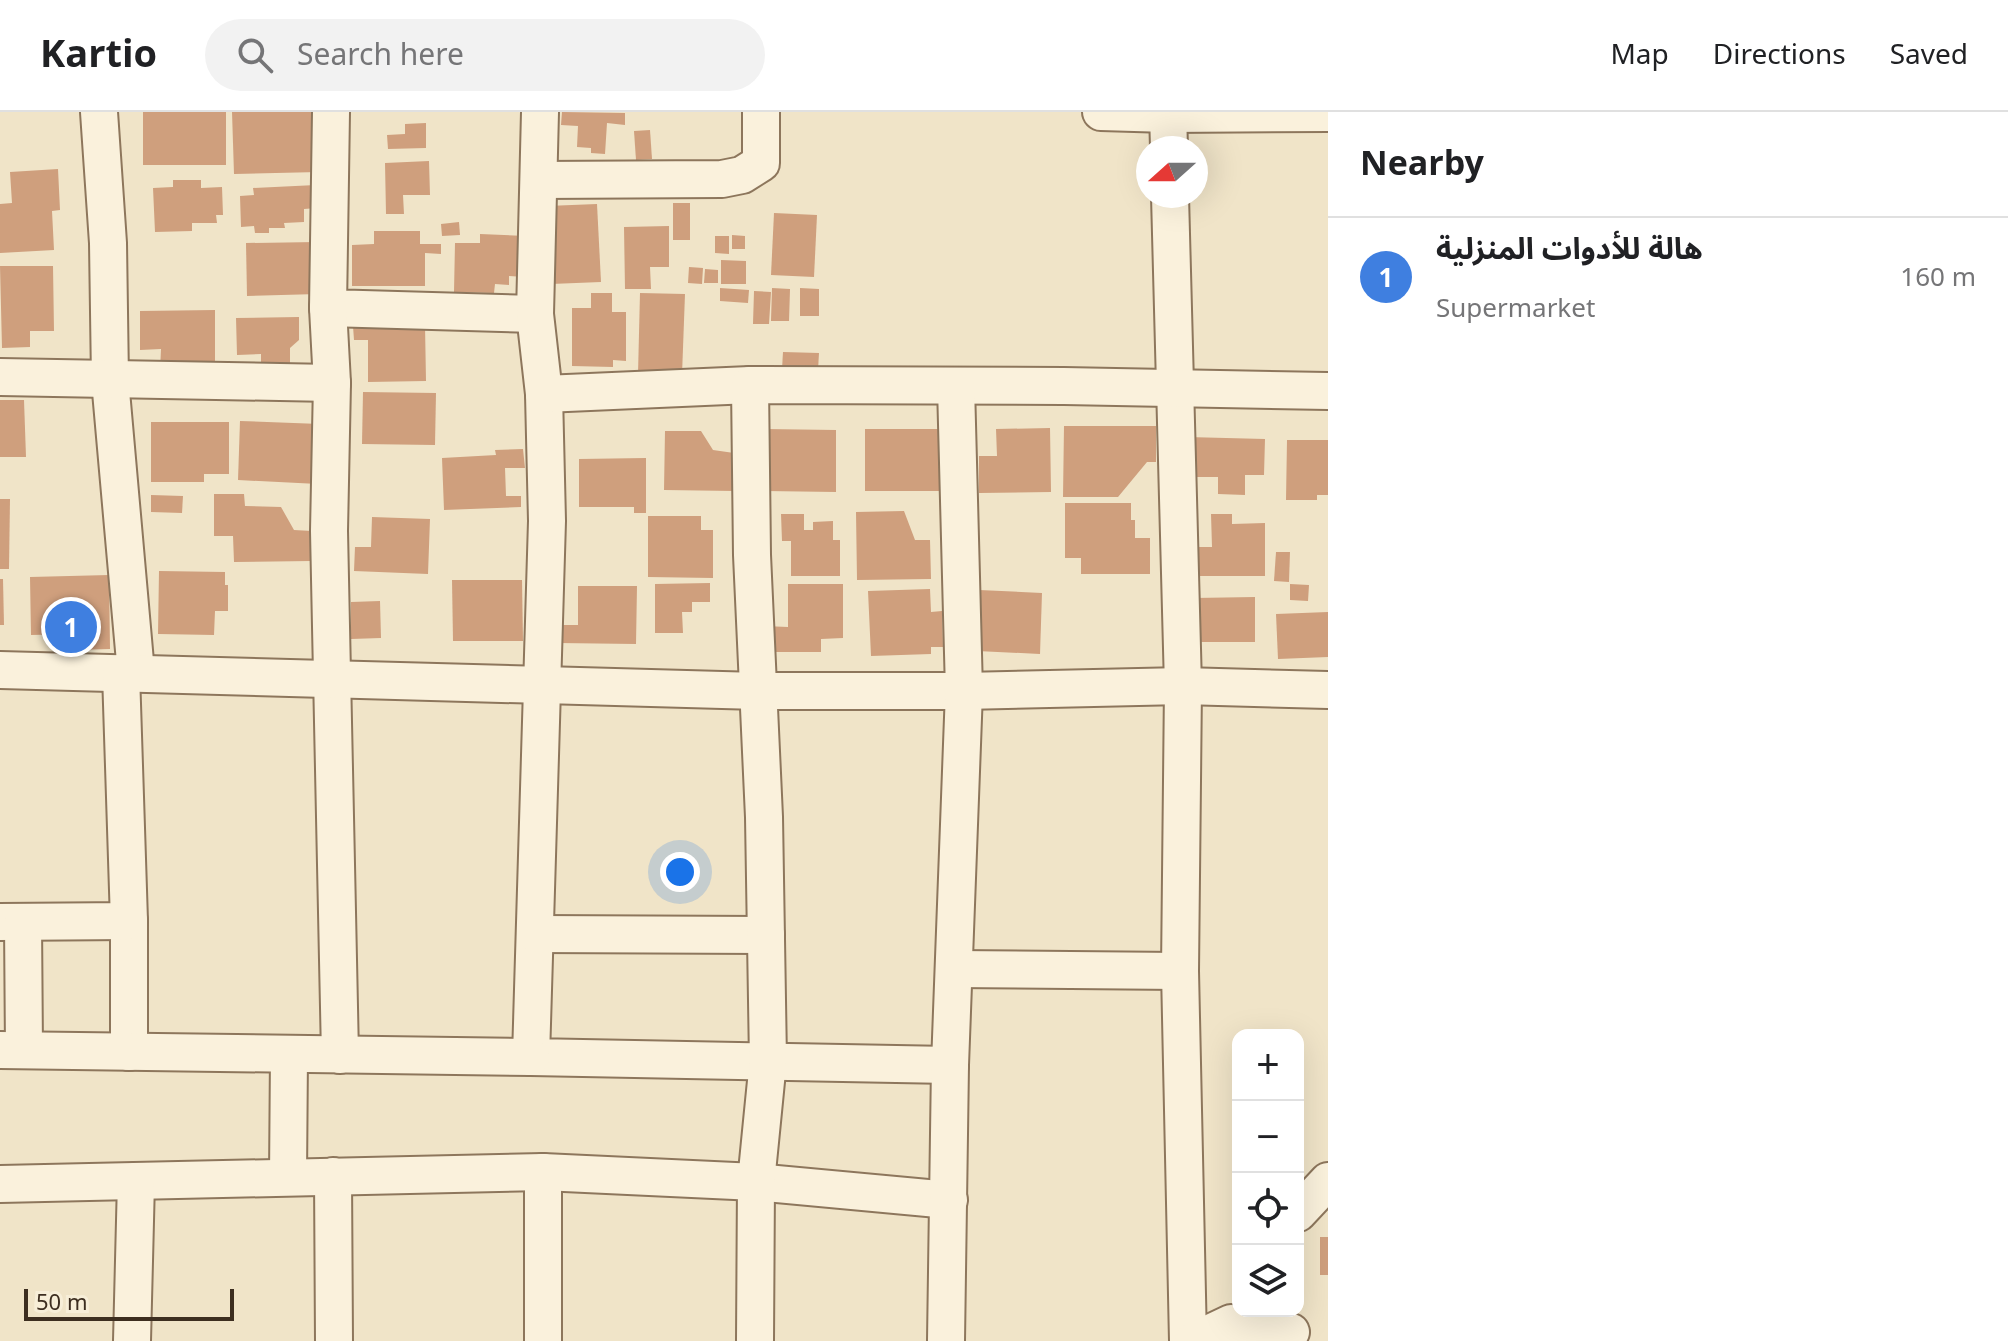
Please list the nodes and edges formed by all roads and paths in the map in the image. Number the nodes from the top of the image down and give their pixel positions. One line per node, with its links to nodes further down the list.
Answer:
1 (99, 112): 13 (street)
2 (331, 112): 10 (street)
3 (540, 112): 8 (street)
4 (761, 112): 8 (street)
5 (1101, 112): 7 (street)
6 (1328, 113): 7 (street)
7 (1168, 125)
8 (539, 180): 11 (street)
9 (1170, 208): 17 (street)
10 (328, 308): 11 (street); 14 (street)
11 (535, 314): 19 (street)
12 (0, 377): 13 (street)
13 (110, 380): 14 (street); 21 (street)
14 (332, 383): 22 (street)
15 (750, 385): 16 (street); 19 (street); 26 (street)
16 (956, 386): 17 (street); 27 (street)
17 (1175, 387): 18 (street); 24 (street)
18 (1328, 391)
19 (544, 394): 23 (street)
20 (0, 670): 21 (street)
21 (129, 673): 22 (street); 28 (street)
22 (332, 678): 23 (street); 37 (street)
23 (544, 685): 26 (street); 30 (street)
24 (1183, 686): 25 (street); 27 (street); 33 (street)
25 (1328, 690)
26 (758, 691): 27 (street); 31 (street)
27 (964, 691): 32 (street)
28 (129, 921): 29 (street); 35 (street)
29 (12, 922): 34 (street)
30 (536, 934): 31 (street); 38 (street)
31 (766, 935): 39 (street)
32 (954, 969): 33 (street); 40 (street)
33 (1180, 971): 56 (street)
34 (12, 1050): 35 (street)
35 (129, 1052): 36 (street)
36 (289, 1054): 37 (street); 43 (street)
37 (340, 1055): 38 (street)
38 (531, 1057): 39 (street)
39 (768, 1061): 40 (street); 46 (street)
40 (950, 1065): 48 (street)
41 (543, 1172): 42 (street); 46 (street); 53 (street)
42 (333, 1176): 43 (street); 52 (street)
43 (288, 1177): 44 (street)
44 (136, 1181): 47 (street); 51 (street)
45 (1328, 1181): 49 (street)
46 (756, 1182): 48 (street); 54 (street)
47 (0, 1184)
48 (949, 1200): 55 (street)
49 (1304, 1207)
50 (1292, 1328): 56 (street)
51 (132, 1341)
52 (334, 1341)
53 (543, 1341)
54 (755, 1341)
55 (946, 1341)
56 (1191, 1341)

